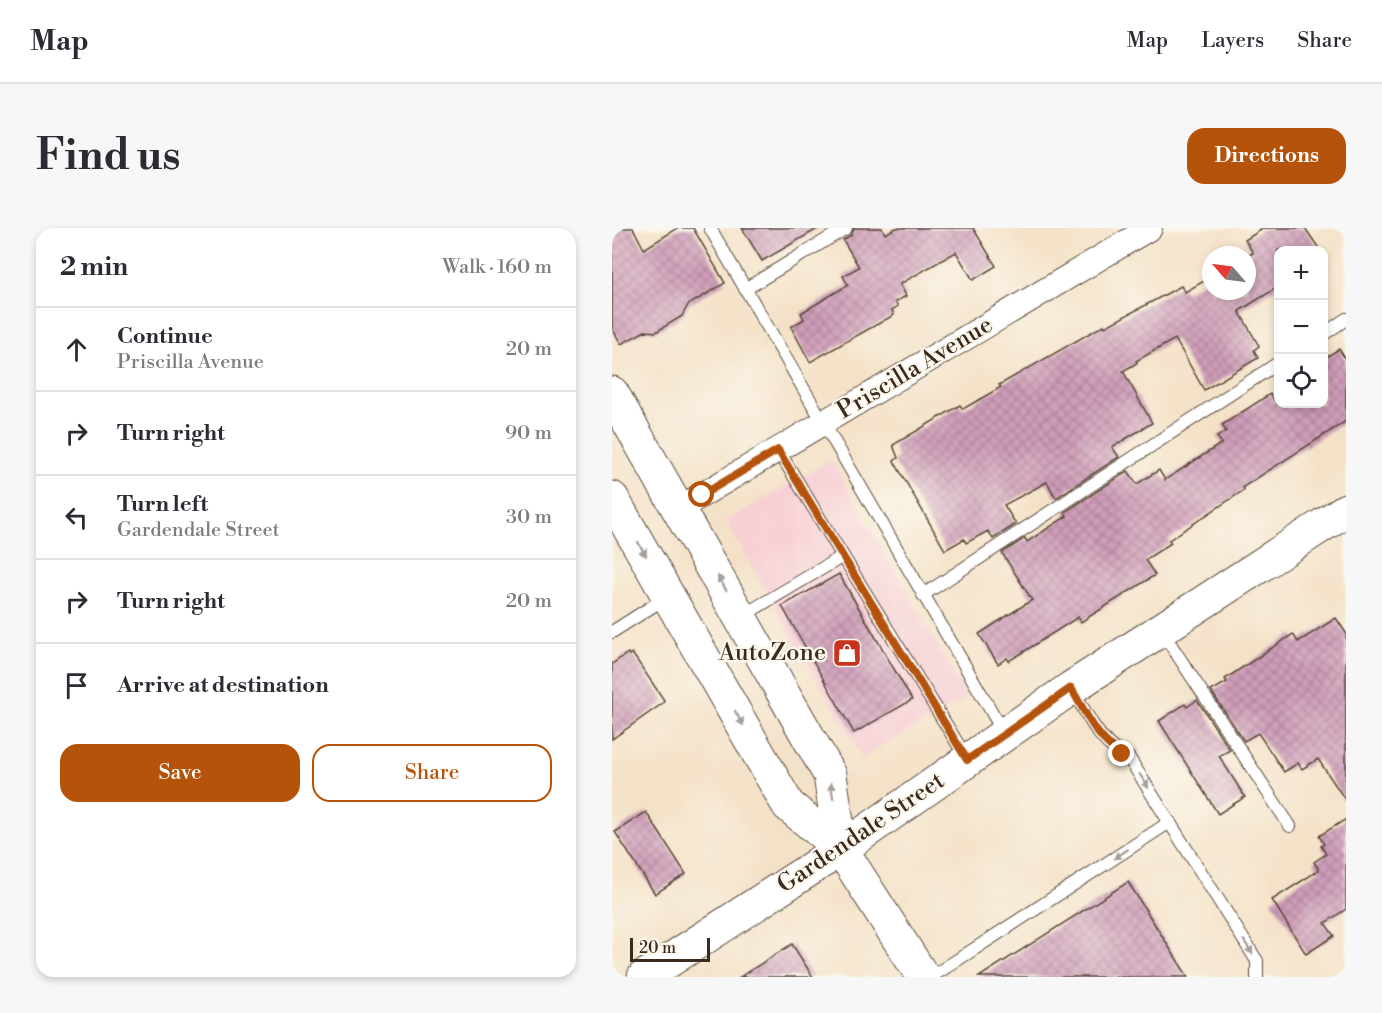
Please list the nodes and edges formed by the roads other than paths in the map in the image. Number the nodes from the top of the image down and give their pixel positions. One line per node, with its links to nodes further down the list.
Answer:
1 (710, 228): 4 (lane)
2 (846, 228): 4 (lane)
3 (1150, 228): 9 (street, Priscilla Avenue)
4 (745, 289): 9 (lane)
5 (1346, 319): 6 (lane)
6 (1328, 331)
7 (1274, 366): 16 (lane)
8 (612, 393): 12 (main road)
9 (823, 423): 10 (street, Priscilla Avenue); 16 (lane)
10 (778, 450): 12 (street, Priscilla Avenue); 14 (lane)
11 (612, 498): 15 (main road, one-way to 15)
12 (680, 508): 17 (main road, one-way to 12)
13 (1346, 510): 18 (main road, Gardendale Street)
14 (843, 556): 17 (lane); 22 (lane)
15 (669, 595): 19 (lane); 25 (main road, one-way to 25)
16 (922, 595): 21 (lane)
17 (741, 617): 25 (main road, one-way to 17)
18 (1160, 629): 20 (main road, Gardendale Street); 24 (lane)
19 (612, 632)
20 (1071, 688): 21 (main road, Gardendale Street); 23 (lane, one-way to 23)
21 (1005, 734): 22 (main road, Gardendale Street)
22 (967, 760): 25 (main road, Gardendale Street)
23 (1170, 822): 28 (lane, one-way to 28); 29 (lane, one-way to 29)
24 (1290, 826)
25 (841, 849): 26 (main road, Gardendale Street); 27 (main road)
26 (663, 968)
27 (923, 977)
28 (931, 977)
29 (1257, 977)

